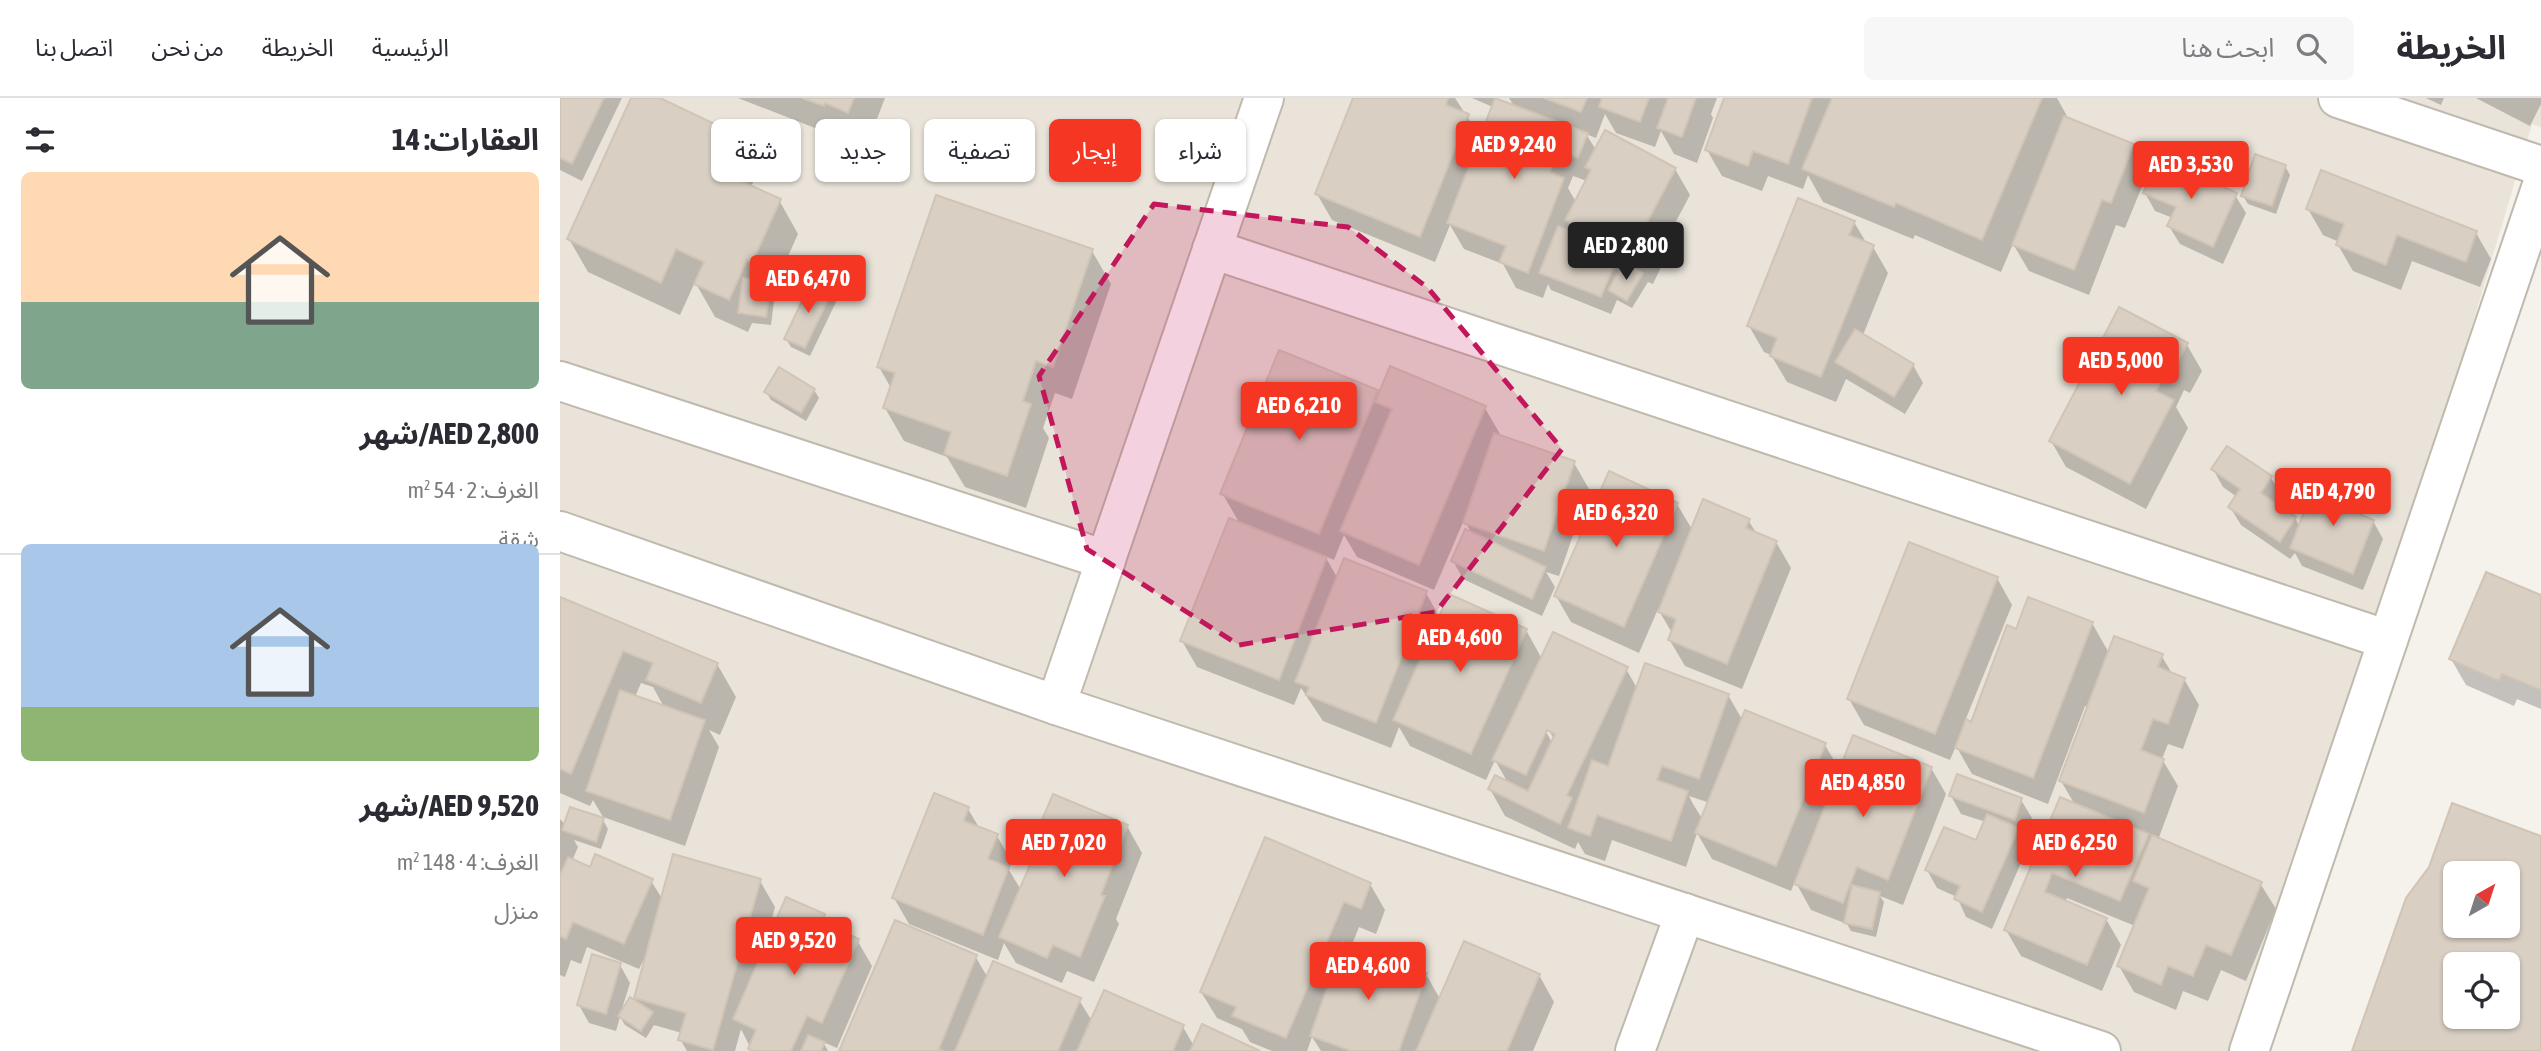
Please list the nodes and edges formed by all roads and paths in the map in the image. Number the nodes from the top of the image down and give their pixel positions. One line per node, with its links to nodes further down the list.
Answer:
1 (1264, 98): 5 (street)
2 (2338, 98): 3 (street)
3 (2541, 166)
4 (2541, 188): 9 (street)
5 (1212, 249): 8 (street); 9 (street)
6 (560, 381): 8 (street)
7 (560, 531): 10 (street)
8 (1106, 560): 10 (street)
9 (2388, 640): 14 (street)
10 (1056, 705): 11 (street)
11 (1685, 913): 12 (street); 13 (street)
12 (1635, 1051)
13 (2101, 1051)
14 (2249, 1051)

